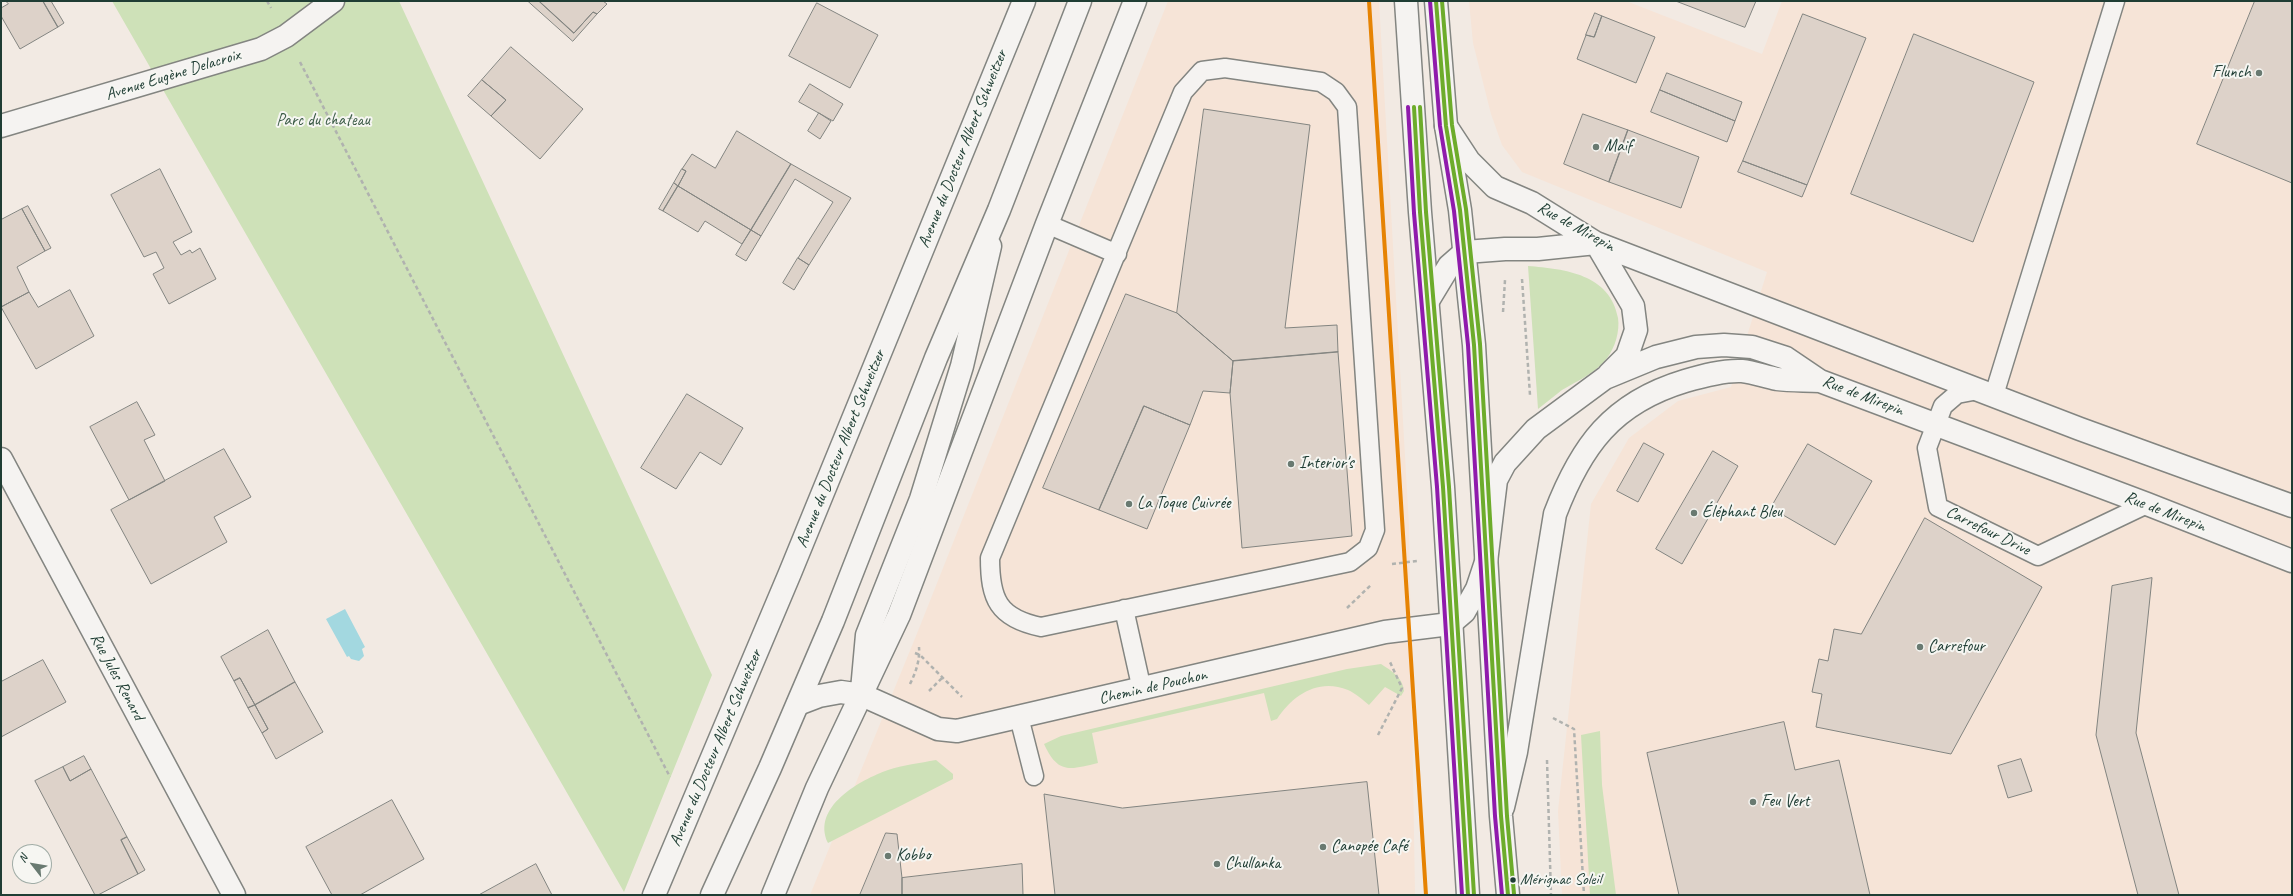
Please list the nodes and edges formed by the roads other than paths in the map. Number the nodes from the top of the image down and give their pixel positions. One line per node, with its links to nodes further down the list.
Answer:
1 (333, 1): 8 (street, Avenue Eugène Delacroix)
2 (1024, 1): 34 (street, Avenue du Docteur Albert Schweitzer)
3 (1080, 1): 10 (street)
4 (1135, 1): 11 (street)
5 (1406, 1): 15 (street)
6 (1436, 1): 9 (street)
7 (2115, 1): 18 (lane)
8 (1, 126)
9 (1446, 126): 12 (street, Rue de Mirepin); 13 (street)
10 (999, 210): 28 (street); 29 (street)
11 (1047, 224): 14 (lane); 28 (street)
12 (1596, 243): 13 (street); 16 (street); 18 (street, Rue de Mirepin)
13 (1465, 252): 15 (street); 23 (street)
14 (1116, 254): 25 (lane); 25 (lane)
15 (1429, 300): 26 (street)
16 (1604, 378): 17 (street, Rue de Mirepin); 23 (street, Rue de Mirepin)
17 (1820, 381): 19 (street, Rue de Mirepin); 32 (street)
18 (1986, 392): 19 (lane, Carrefour Drive); 22 (street, Rue de Mirepin)
19 (1936, 424): 21 (street, Rue de Mirepin); 21 (lane, Carrefour Drive)
20 (1, 459): 33 (street, Rue Jules Renard)
21 (2147, 504): 24 (street, Rue de Mirepin)
22 (2292, 506)
23 (1486, 562): 26 (street); 32 (street)
24 (2292, 562)
25 (1124, 609): 27 (lane)
26 (1450, 624): 27 (street, Chemin de Pouchon); 37 (street)
27 (1142, 690): 30 (street, Chemin de Pouchon)
28 (862, 695): 29 (street, Chemin de Pouchon); 30 (street, Chemin de Pouchon); 36 (street)
29 (798, 704): 35 (street)
30 (1019, 717): 31 (lane)
31 (1034, 776)
32 (1501, 816): 38 (street)
33 (234, 895)
34 (654, 895)
35 (712, 895)
36 (773, 895)
37 (1468, 895)
38 (1508, 895)

